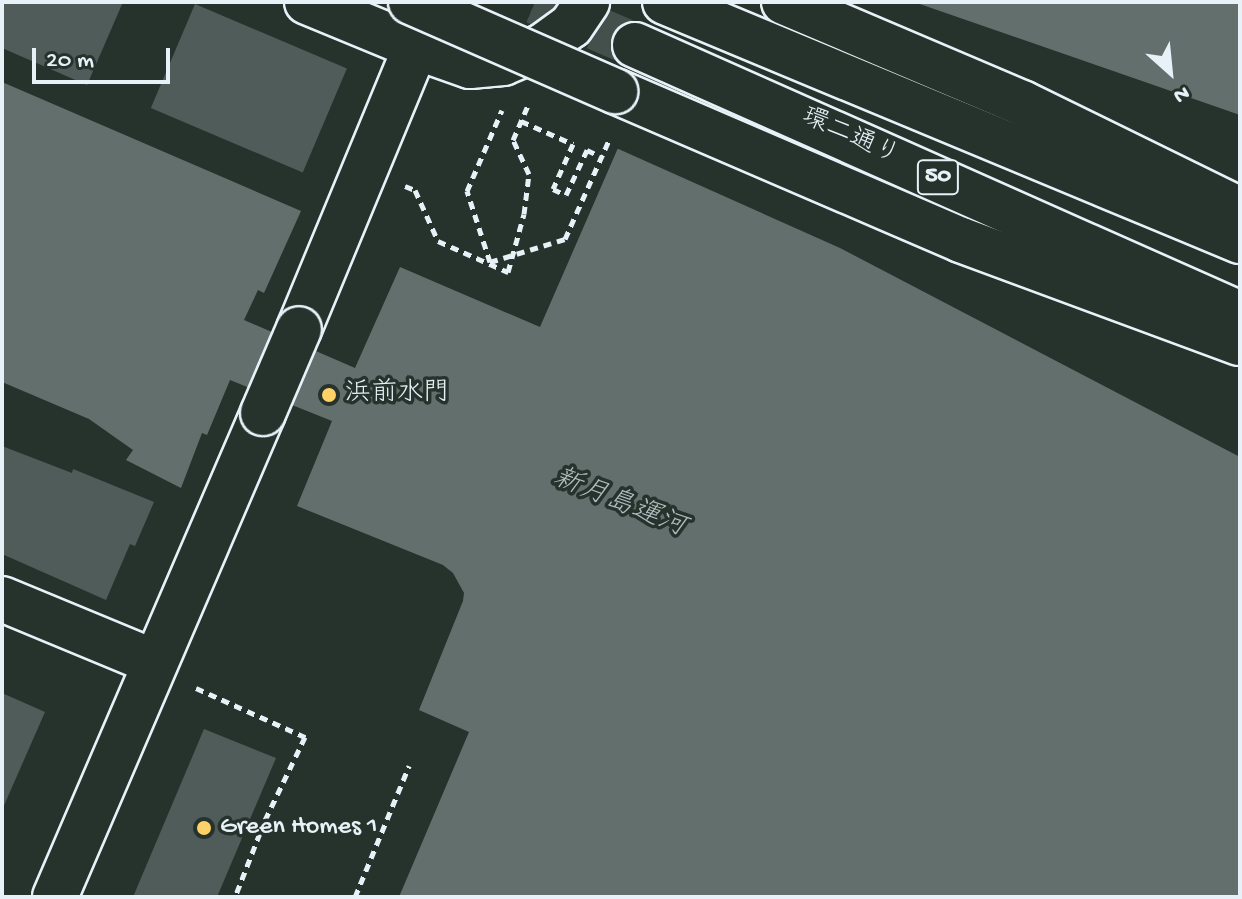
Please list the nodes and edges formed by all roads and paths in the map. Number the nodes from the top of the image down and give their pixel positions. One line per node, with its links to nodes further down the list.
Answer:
1 (307, 2): 7 (main road)
2 (411, 2): 15 (main road, 50, bridge)
3 (587, 2): 7 (main road)
4 (665, 2): 13 (main road, 環二通り / 50)
5 (784, 2): 12 (main road)
6 (635, 45): 14 (main road, 環二通り / 50)
7 (416, 47): 17 (main road, bridge)
8 (533, 93): 9 (path)
9 (521, 121): 10 (path, bridge); 11 (path)
10 (494, 130)
11 (397, 183)
12 (1240, 210)
13 (1240, 241)
14 (1240, 314)
15 (1240, 343)
16 (2, 599): 17 (main road)
17 (154, 662): 20 (main road)
18 (196, 688): 21 (path)
19 (409, 766): 22 (path)
20 (55, 897)
21 (235, 897)
22 (355, 897)

